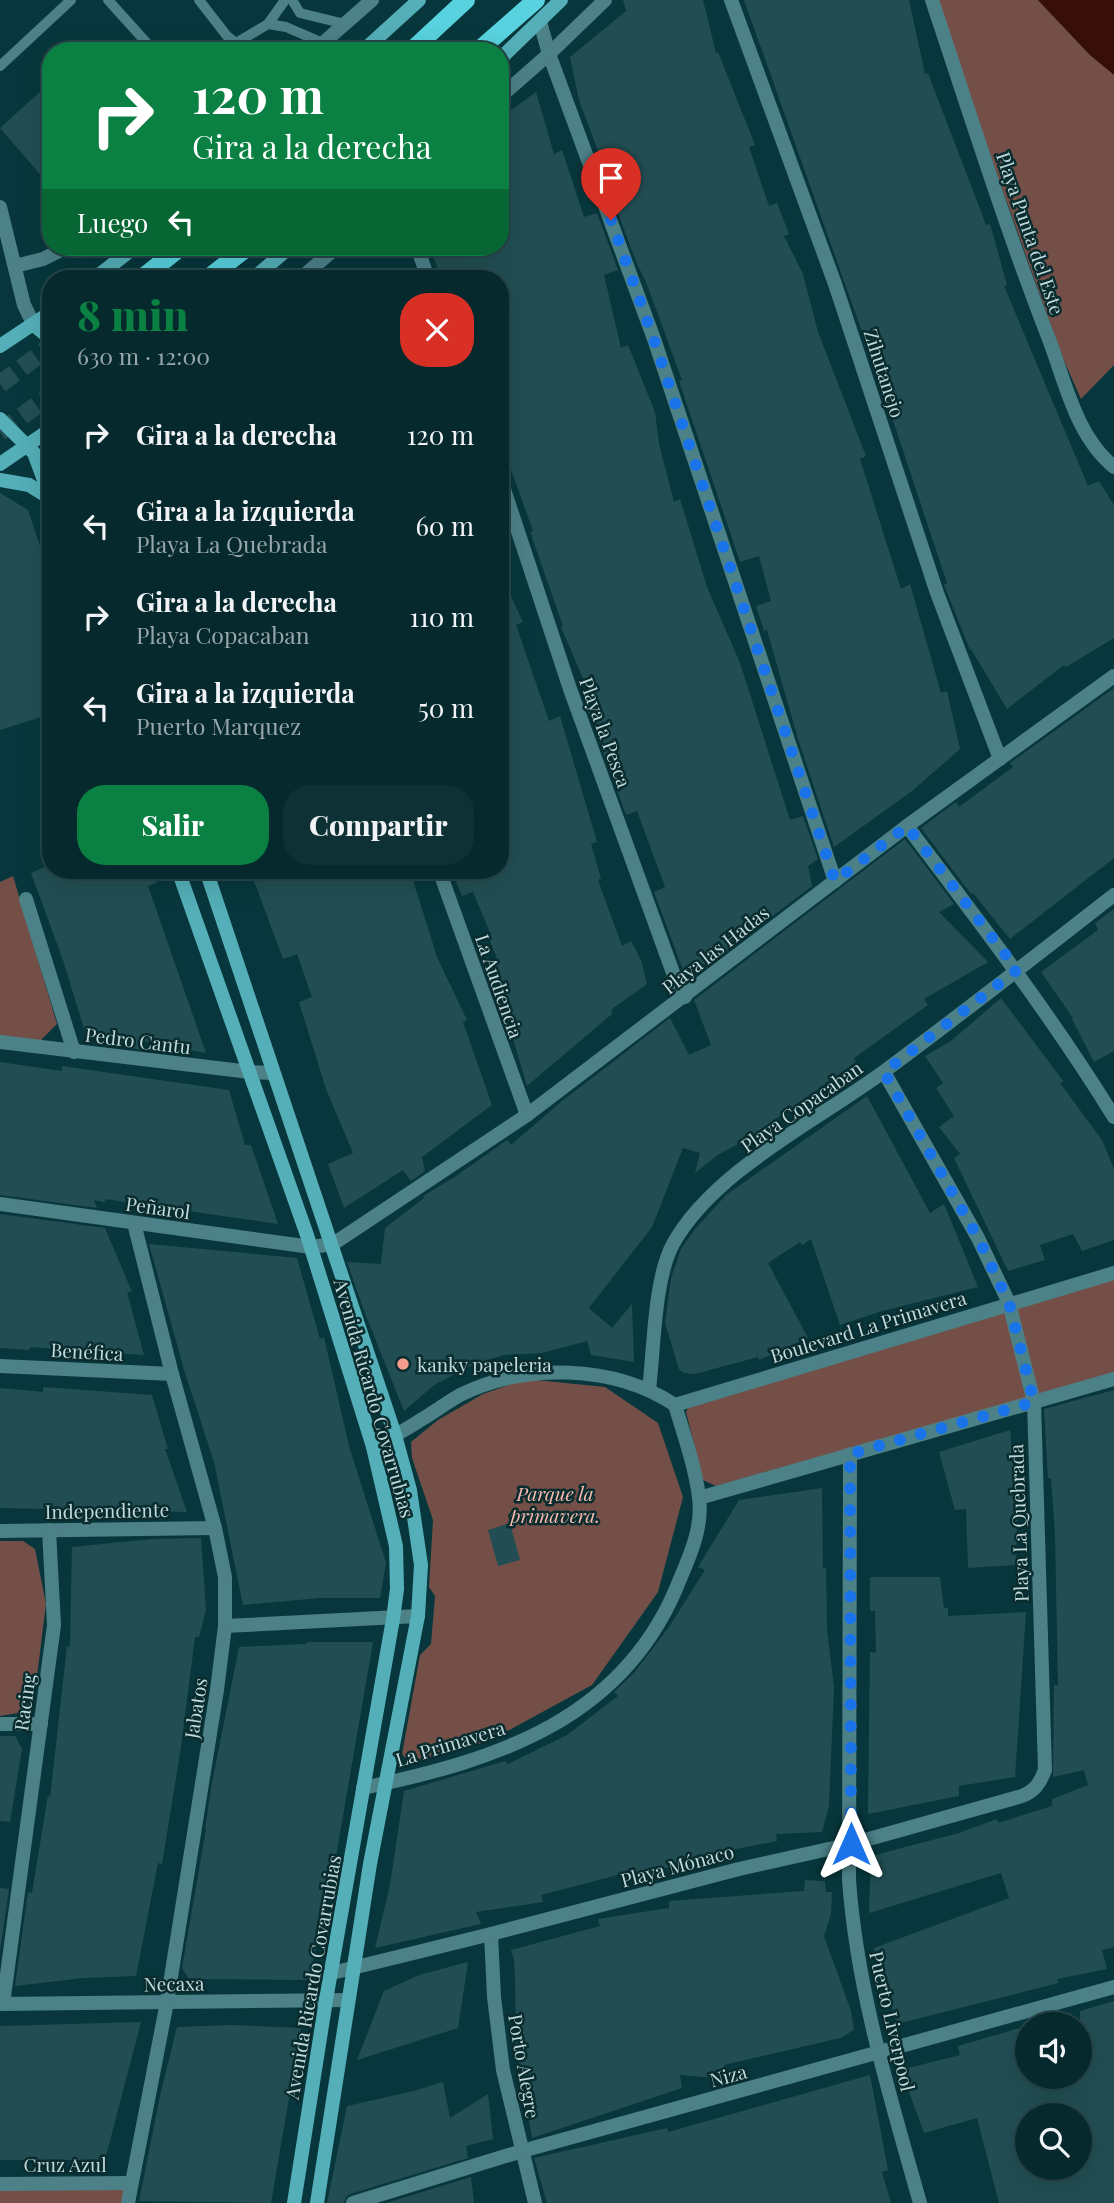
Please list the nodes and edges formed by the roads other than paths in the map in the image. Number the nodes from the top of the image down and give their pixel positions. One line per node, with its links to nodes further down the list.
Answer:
1 (71, 0): 27 (lane)
2 (108, 0): 17 (lane)
3 (198, 0): 18 (lane)
4 (285, 0): 15 (lane)
5 (292, 0): 16 (lane)
6 (372, 0): 16 (street)
7 (419, 0): 22 (street)
8 (466, 0): 23 (main road)
9 (536, 0): 24 (main road)
10 (561, 0): 14 (street)
11 (605, 0): 26 (street)
12 (731, 0): 56 (street, Zihutanejo)
13 (932, 0): 50 (street, Playa Punta del Este)
14 (540, 22): 25 (street); 26 (street)
15 (268, 23): 19 (lane); 20 (lane)
16 (345, 24): 21 (street)
17 (146, 42)
18 (234, 42)
19 (239, 42)
20 (311, 42)
21 (325, 42)
22 (373, 42)
23 (421, 42)
24 (488, 42)
25 (509, 51)
26 (549, 54): 28 (street); 61 (street)
27 (0, 66)
28 (509, 89)
29 (0, 207): 36 (street)
30 (49, 256): 36 (street)
31 (125, 256): 37 (street)
32 (170, 256): 38 (main road)
33 (236, 256): 39 (main road)
34 (280, 256): 40 (street)
35 (327, 256): 41 (street)
36 (15, 266): 43 (street)
37 (109, 270)
38 (152, 270)
39 (218, 270)
40 (263, 270)
41 (310, 270)
42 (42, 319): 43 (street)
43 (34, 325): 44 (street); 45 (street)
44 (42, 332)
45 (0, 346)
46 (0, 419): 48 (street)
47 (42, 435): 48 (street)
48 (28, 444): 49 (street); 51 (street)
49 (0, 464)
50 (1114, 467)
51 (42, 474)
52 (0, 480): 53 (street)
53 (42, 493)
54 (509, 504): 65 (street, Playa la Pesca)
55 (1114, 676): 56 (street, Playa las Hadas)
56 (1000, 759): 57 (street, Playa las Hadas)
57 (907, 826): 61 (street, Playa las Hadas); 64 (street)
58 (181, 879): 68 (street, Avenida Ricardo Covarrubias)
59 (209, 879): 70 (street, Avenida Ricardo Covarrubias)
60 (442, 879): 71 (street, La Audiencia)
61 (835, 881): 65 (street, Playa las Hadas)
62 (1114, 895): 64 (street, Playa Copacaban)
63 (26, 899): 67 (street)
64 (1017, 970): 69 (street, Playa Copacaban); 72 (street)
65 (685, 997): 71 (street, Playa las Hadas)
66 (0, 1042): 67 (street, Pedro Cantu)
67 (74, 1052): 68 (street, Pedro Cantu)
68 (250, 1072): 70 (street, Pedro Cantu); 76 (street, Avenida Ricardo Covarrubias)
69 (884, 1072): 78 (street, Playa La Quebrada); 82 (street, Playa Copacaban)
70 (273, 1073): 75 (street, Avenida Ricardo Covarrubias)
71 (527, 1115): 75 (street, Playa las Hadas)
72 (1114, 1117)
73 (0, 1204): 74 (street, Peñarol)
74 (134, 1223): 76 (street, Peñarol); 80 (street, Jabatos)
75 (333, 1244): 76 (street); 85 (street, Avenida Ricardo Covarrubias)
76 (311, 1247): 86 (street, Avenida Ricardo Covarrubias)
77 (1114, 1273): 78 (street, Boulevard La Primavera)
78 (1009, 1303): 83 (street, Playa La Quebrada); 84 (street, Boulevard La Primavera)
79 (0, 1366): 80 (street, Benéfica)
80 (172, 1374): 89 (street, Jabatos)
81 (1114, 1380): 83 (street)
82 (649, 1390): 84 (street); 85 (street)
83 (1034, 1402): 87 (street); 99 (street, Playa La Quebrada)
84 (675, 1405): 88 (street, La Primavera)
85 (395, 1435): 86 (street); 92 (street, Avenida Ricardo Covarrubias)
86 (373, 1447): 93 (street, Avenida Ricardo Covarrubias)
87 (850, 1454): 88 (street); 100 (street, Puerto Liverpool)
88 (699, 1498): 97 (street, La Primavera)
89 (215, 1528): 90 (street, Independiente); 94 (street, Jabatos)
90 (49, 1530): 91 (street, Independiente); 96 (street, Racing)
91 (0, 1531)
92 (418, 1616): 93 (street); 97 (street, Avenida Ricardo Covarrubias)
93 (393, 1619): 94 (street); 98 (street, Avenida Ricardo Covarrubias)
94 (225, 1626): 107 (street, Jabatos)
95 (0, 1724): 96 (street)
96 (41, 1724): 108 (street, Racing)
97 (386, 1783): 98 (street, La Primavera); 102 (street, Avenida Ricardo Covarrubias)
98 (363, 1788): 103 (street, Avenida Ricardo Covarrubias)
99 (1031, 1793): 100 (street, Playa Mónaco)
100 (851, 1844): 101 (street, Playa Mónaco); 109 (street, Puerto Liverpool)
101 (491, 1934): 102 (street, Playa Mónaco); 110 (street, Porto Alegre)
102 (355, 1968): 103 (street, Playa Mónaco); 106 (street, Avenida Ricardo Covarrubias)
103 (332, 1973): 105 (street, Avenida Ricardo Covarrubias)
104 (1114, 1987): 109 (street, Niza)
105 (327, 2000): 106 (street, Necaxa); 107 (street, Necaxa); 114 (street, Avenida Ricardo Covarrubias)
106 (348, 2000): 115 (street, Avenida Ricardo Covarrubias)
107 (167, 2002): 108 (street, Necaxa); 112 (street, Jabatos)
108 (2, 2004)
109 (878, 2053): 110 (street, Niza); 118 (street, Puerto Liverpool)
110 (522, 2151): 116 (street, Niza); 117 (street, Porto Alegre)
111 (0, 2183): 112 (street, Cruz Azul)
112 (131, 2183): 113 (street, Jabatos)
113 (128, 2203)
114 (294, 2203)
115 (317, 2203)
116 (353, 2203)
117 (535, 2203)
118 (920, 2203)

